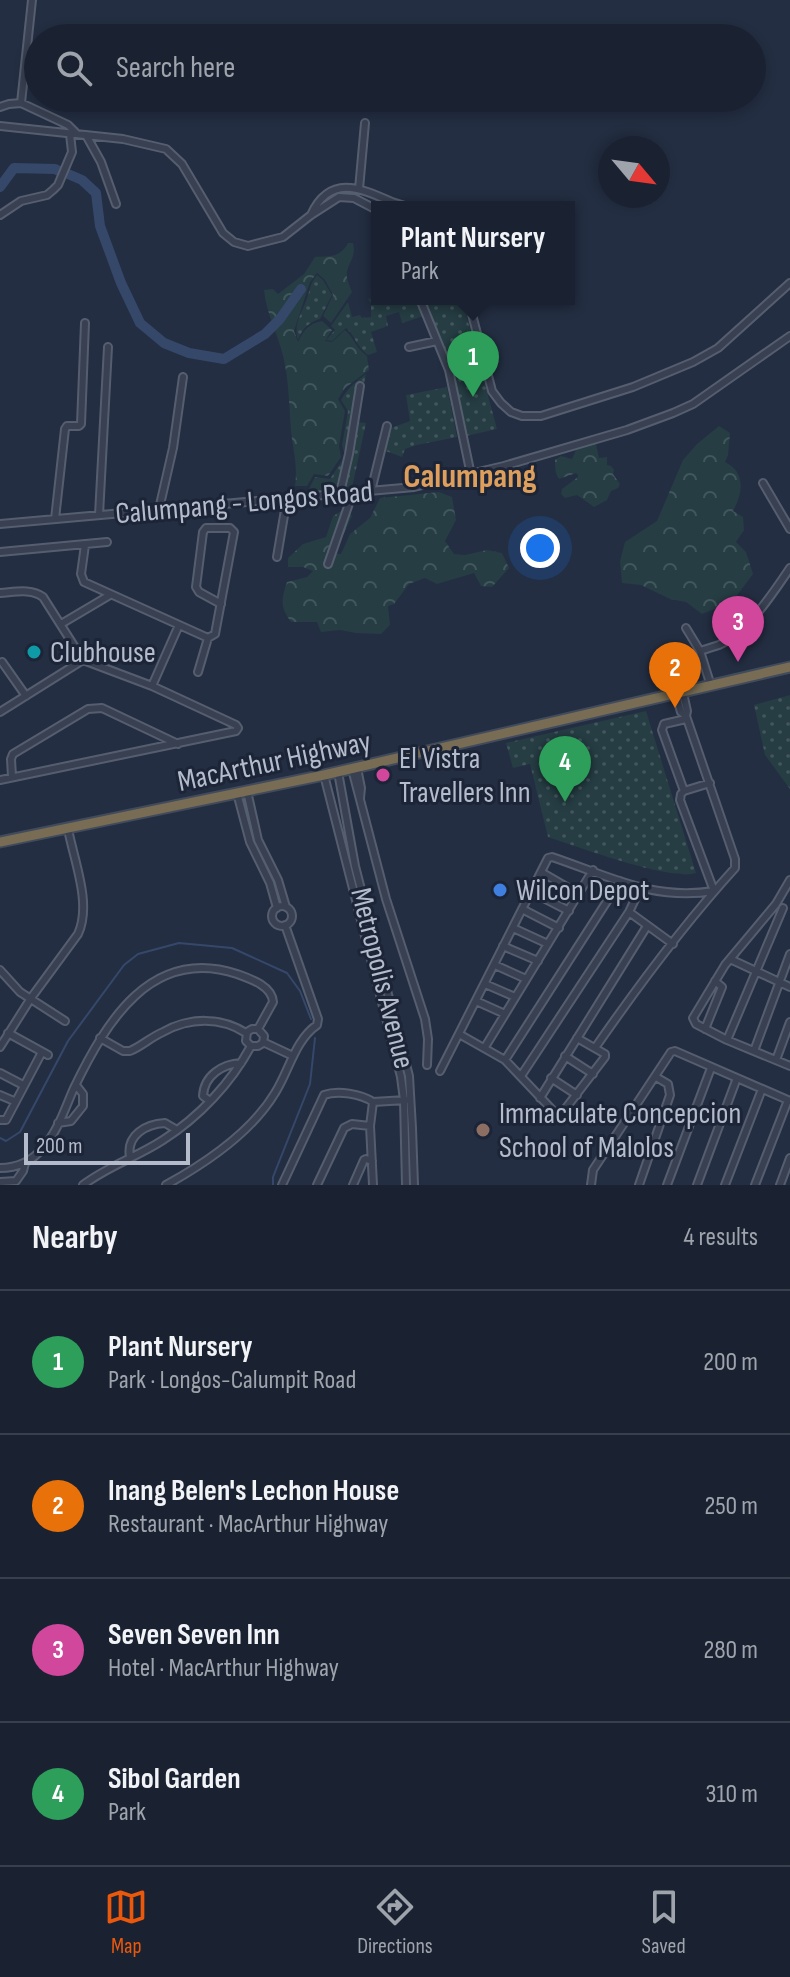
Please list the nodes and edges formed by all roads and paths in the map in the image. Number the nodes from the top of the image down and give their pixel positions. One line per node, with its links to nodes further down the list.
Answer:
1 (32, 0): 2 (street)
2 (29, 24)
3 (24, 75): 4 (street)
4 (21, 103): 5 (street); 6 (street)
5 (24, 104)
6 (0, 107)
7 (40, 112): 10 (street)
8 (365, 123): 12 (street)
9 (0, 126): 10 (street)
10 (73, 134): 11 (street); 16 (street)
11 (86, 135): 14 (street); 17 (street)
12 (359, 189): 13 (street); 17 (street)
13 (389, 201)
14 (116, 204)
15 (371, 207): 17 (street)
16 (0, 215)
17 (311, 215)
18 (790, 283): 20 (street)
19 (422, 305): 23 (street)
20 (470, 305)
21 (85, 323): 37 (street)
22 (790, 336): 29 (street, Calumpang - Longos Road)
23 (437, 341): 25 (street); 29 (street)
24 (108, 347): 36 (street)
25 (409, 347)
26 (183, 377): 35 (street)
27 (360, 386): 33 (street)
28 (387, 426): 31 (street)
29 (471, 475): 31 (street, Calumpang - Longos Road)
30 (763, 483): 39 (street)
31 (371, 491): 32 (street, Calumpang - Longos Road)
32 (353, 492): 33 (street, Calumpang - Longos Road); 44 (street)
33 (340, 493): 34 (street, Calumpang - Longos Road)
34 (287, 498): 35 (street, Calumpang - Longos Road); 43 (street)
35 (159, 509): 36 (street, Calumpang - Longos Road)
36 (99, 515): 37 (street, Calumpang - Longos Road)
37 (55, 519): 38 (street, Calumpang - Longos Road)
38 (0, 524)
39 (790, 529)
40 (107, 542): 41 (street)
41 (85, 545): 42 (street); 47 (street)
42 (0, 552)
43 (277, 557)
44 (328, 564)
45 (790, 568): 53 (street)
46 (0, 593): 49 (street)
47 (110, 595): 49 (street); 50 (street)
48 (221, 604): 48 (street); 52 (street)
49 (61, 624): 55 (street)
50 (179, 625): 52 (street); 58 (street)
51 (686, 628): 53 (street)
52 (208, 638): 57 (street)
53 (700, 651): 59 (street)
54 (1, 660): 61 (street)
55 (83, 660): 58 (street); 61 (street)
56 (790, 667): 59 (highway, MacArthur Highway)
57 (198, 672)
58 (152, 686): 64 (street)
59 (711, 686): 60 (highway, MacArthur Highway)
60 (680, 694): 63 (street); 65 (highway, MacArthur Highway)
61 (26, 696): 62 (street)
62 (0, 712)
63 (686, 717): 70 (street); 73 (street)
64 (178, 744): 68 (street); 68 (street)
65 (354, 768): 66 (highway, MacArthur Highway); 136 (street)
66 (338, 772): 67 (highway, MacArthur Highway); 71 (street, Metropolis Avenue)
67 (324, 775): 72 (street, Metropolis Avenue); 74 (highway, MacArthur Highway)
68 (12, 777): 69 (street)
69 (0, 780)
70 (710, 783): 73 (street); 85 (street)
71 (340, 786): 72 (street); 152 (street, Metropolis Avenue)
72 (328, 790): 152 (street, Metropolis Avenue)
73 (684, 791): 85 (street)
74 (242, 792): 75 (highway, MacArthur Highway); 76 (street); 78 (street)
75 (68, 829): 77 (highway, MacArthur Highway); 112 (street)
76 (258, 840): 78 (street); 87 (street)
77 (0, 842)
78 (250, 842): 88 (street)
79 (593, 870): 80 (street); 82 (street); 86 (street)
80 (541, 872): 84 (street); 86 (street)
81 (790, 880): 89 (street)
82 (620, 881): 83 (street); 133 (street)
83 (640, 889): 85 (street); 92 (street)
84 (530, 891): 90 (street); 91 (street)
85 (714, 891): 98 (street)
86 (579, 894): 91 (street)
87 (286, 907): 88 (street); 93 (street)
88 (277, 908): 93 (street)
89 (783, 908): 101 (street); 105 (street)
90 (522, 909): 95 (street); 96 (street)
91 (569, 911): 96 (street)
92 (629, 912): 94 (street); 142 (street)
93 (285, 925): 131 (street)
94 (647, 926): 98 (street); 123 (street)
95 (513, 928): 97 (street); 99 (street)
96 (559, 928): 97 (street)
97 (548, 944): 102 (street)
98 (673, 944): 129 (street)
99 (503, 946): 102 (street); 103 (street)
100 (790, 954): 108 (street)
101 (730, 959): 105 (street); 107 (street)
102 (538, 961): 106 (street)
103 (495, 965): 106 (street); 109 (street)
104 (0, 970): 112 (street)
105 (757, 972): 108 (street); 124 (street)
106 (526, 979): 111 (street)
107 (715, 981): 118 (street); 118 (street)
108 (779, 981): 110 (street); 130 (street)
109 (485, 984): 111 (street); 113 (street)
110 (790, 987)
111 (515, 997): 114 (street)
112 (31, 998): 115 (street); 119 (street)
113 (476, 1001): 114 (street); 121 (street)
114 (505, 1014): 128 (street)
115 (65, 1021)
116 (790, 1022): 134 (street)
117 (258, 1029): 120 (street); 122 (street); 125 (street)
118 (705, 1029): 124 (street)
119 (8, 1033): 127 (street); 146 (street)
120 (246, 1033): 122 (street); 126 (street)
121 (459, 1034): 128 (street); 139 (street)
122 (100, 1038): 147 (street)
123 (577, 1038): 129 (street); 132 (street)
124 (727, 1040): 130 (street)
125 (263, 1042): 126 (street); 131 (street)
126 (251, 1046): 135 (street)
127 (0, 1047)
128 (485, 1047): 133 (street)
129 (595, 1048): 141 (street)
130 (754, 1051): 134 (street)
131 (293, 1056): 168 (street)
132 (565, 1056): 141 (street); 144 (street)
133 (505, 1060): 142 (street)
134 (776, 1060): 137 (street)
135 (242, 1063): 155 (street); 155 (street)
136 (427, 1065)
137 (790, 1066)
138 (711, 1068): 143 (street); 145 (street); 177 (street)
139 (440, 1071)
140 (0, 1073): 146 (street)
141 (593, 1074): 150 (street)
142 (521, 1076): 151 (street)
143 (656, 1077): 175 (street); 176 (street)
144 (551, 1078): 150 (street); 151 (street)
145 (737, 1078): 148 (street); 178 (street)
146 (23, 1085): 154 (street)
147 (76, 1085): 158 (street); 158 (street)
148 (762, 1089): 153 (street); 179 (street)
149 (0, 1095): 154 (street)
150 (577, 1095): 151 (street)
151 (540, 1098)
152 (408, 1100): 156 (street); 173 (street, Metropolis Avenue); 174 (street, Metropolis Avenue)
153 (789, 1100): 180 (street)
154 (14, 1101): 157 (street)
155 (210, 1101): 160 (street)
156 (373, 1102): 159 (street); 169 (street)
157 (0, 1120)
158 (58, 1123): 164 (street)
159 (370, 1126): 163 (street); 170 (street)
160 (177, 1130): 161 (street); 161 (street)
161 (130, 1157): 167 (street)
162 (790, 1158): 181 (street)
163 (372, 1161): 171 (street); 172 (street)
164 (25, 1163): 165 (street); 166 (street)
165 (0, 1168)
166 (0, 1182)
167 (83, 1185)
168 (166, 1185)
169 (282, 1185)
170 (317, 1185)
171 (353, 1185)
172 (373, 1185)
173 (406, 1185)
174 (414, 1185)
175 (591, 1185)
176 (639, 1185)
177 (667, 1185)
178 (697, 1185)
179 (725, 1185)
180 (755, 1185)
181 (780, 1185)

